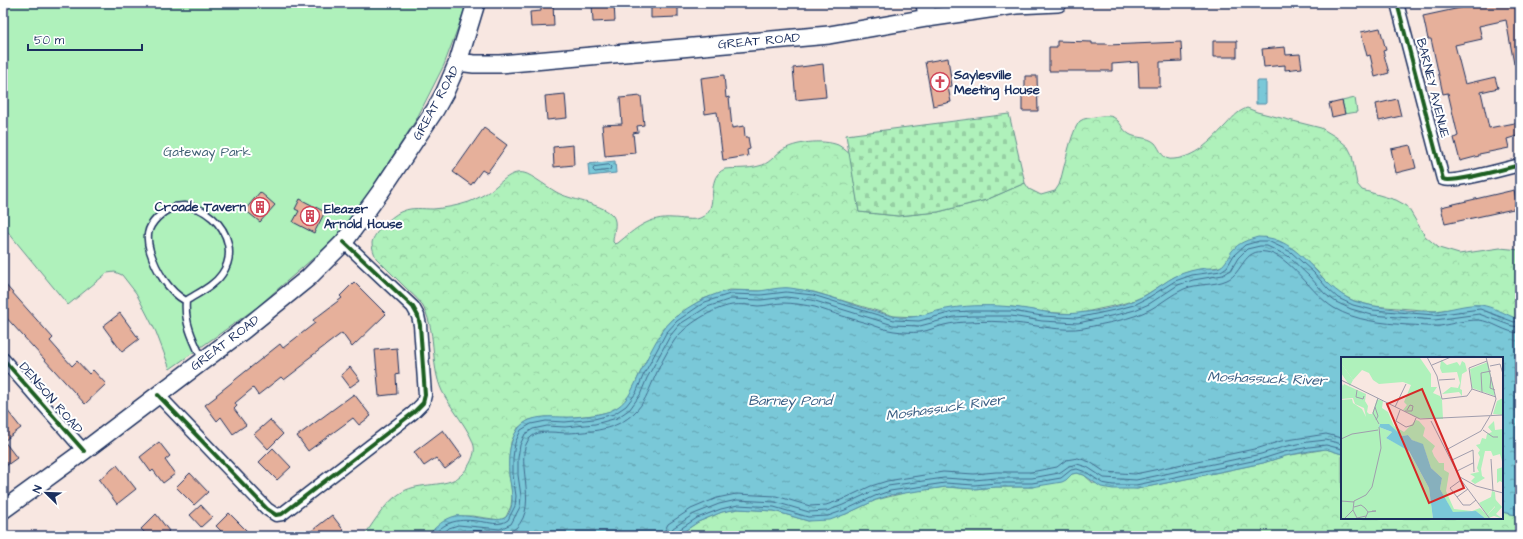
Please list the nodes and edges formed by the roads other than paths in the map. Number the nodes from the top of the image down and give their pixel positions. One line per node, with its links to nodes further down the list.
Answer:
1 (476, 3): 5 (main road)
2 (1058, 3): 4 (main road, GREAT ROAD)
3 (1397, 3): 6 (street, BARNEY AVENUE)
4 (926, 10): 5 (main road, GREAT ROAD)
5 (458, 62): 7 (main road, GREAT ROAD)
6 (1520, 165)
7 (344, 242): 10 (main road, GREAT ROAD); 11 (street)
8 (186, 301): 8 (lane); 10 (lane)
9 (3, 358): 12 (street, DENSON ROAD)
10 (202, 361): 11 (main road, GREAT ROAD)
11 (158, 395): 12 (main road, GREAT ROAD)
12 (84, 451): 13 (main road, GREAT ROAD)
13 (3, 510)

